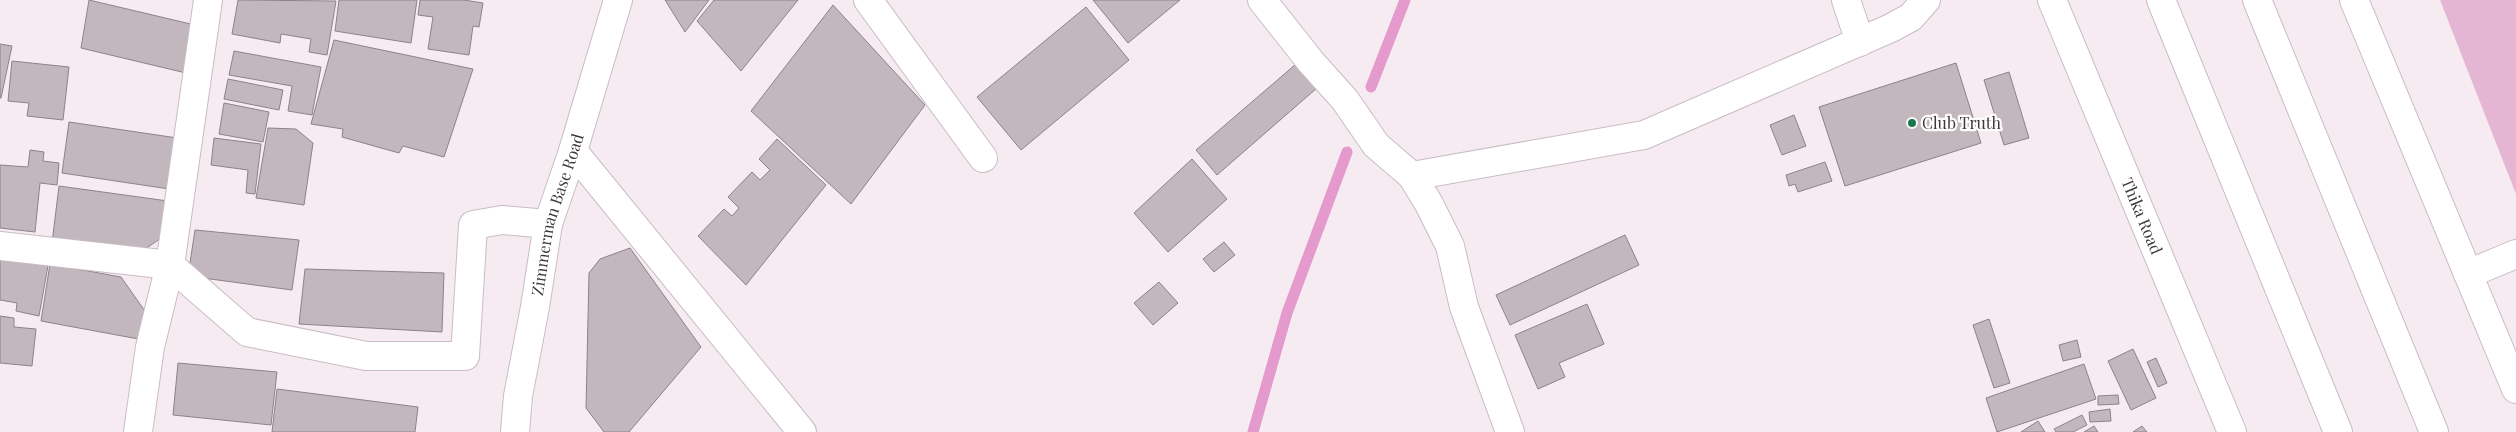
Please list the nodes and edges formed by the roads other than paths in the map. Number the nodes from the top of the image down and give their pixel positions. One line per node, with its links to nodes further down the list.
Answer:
1 (208, 0): 18 (main road)
2 (618, 0): 12 (main road, Zimmerman Base Road)
3 (868, 0): 13 (main road)
4 (1262, 0): 14 (main road)
5 (1846, 0): 11 (main road)
6 (1926, 0): 11 (main road)
7 (2052, 0): 25 (main road, Thika Road)
8 (2161, 0): 26 (main road)
9 (2257, 0): 27 (main road)
10 (2354, 0): 19 (main road)
11 (1860, 42): 14 (main road)
12 (573, 151): 15 (main road, Zimmerman Base Road); 23 (main road)
13 (983, 158)
14 (1412, 176): 24 (main road)
15 (548, 224): 18 (main road); 22 (main road, Zimmerman Base Road)
16 (0, 246): 18 (main road)
17 (2516, 254): 19 (main road)
18 (170, 265): 21 (main road)
19 (2468, 274): 20 (main road)
20 (2516, 389)
21 (138, 432)
22 (515, 432)
23 (802, 432)
24 (1510, 432)
25 (2232, 432)
26 (2338, 432)
27 (2434, 432)

